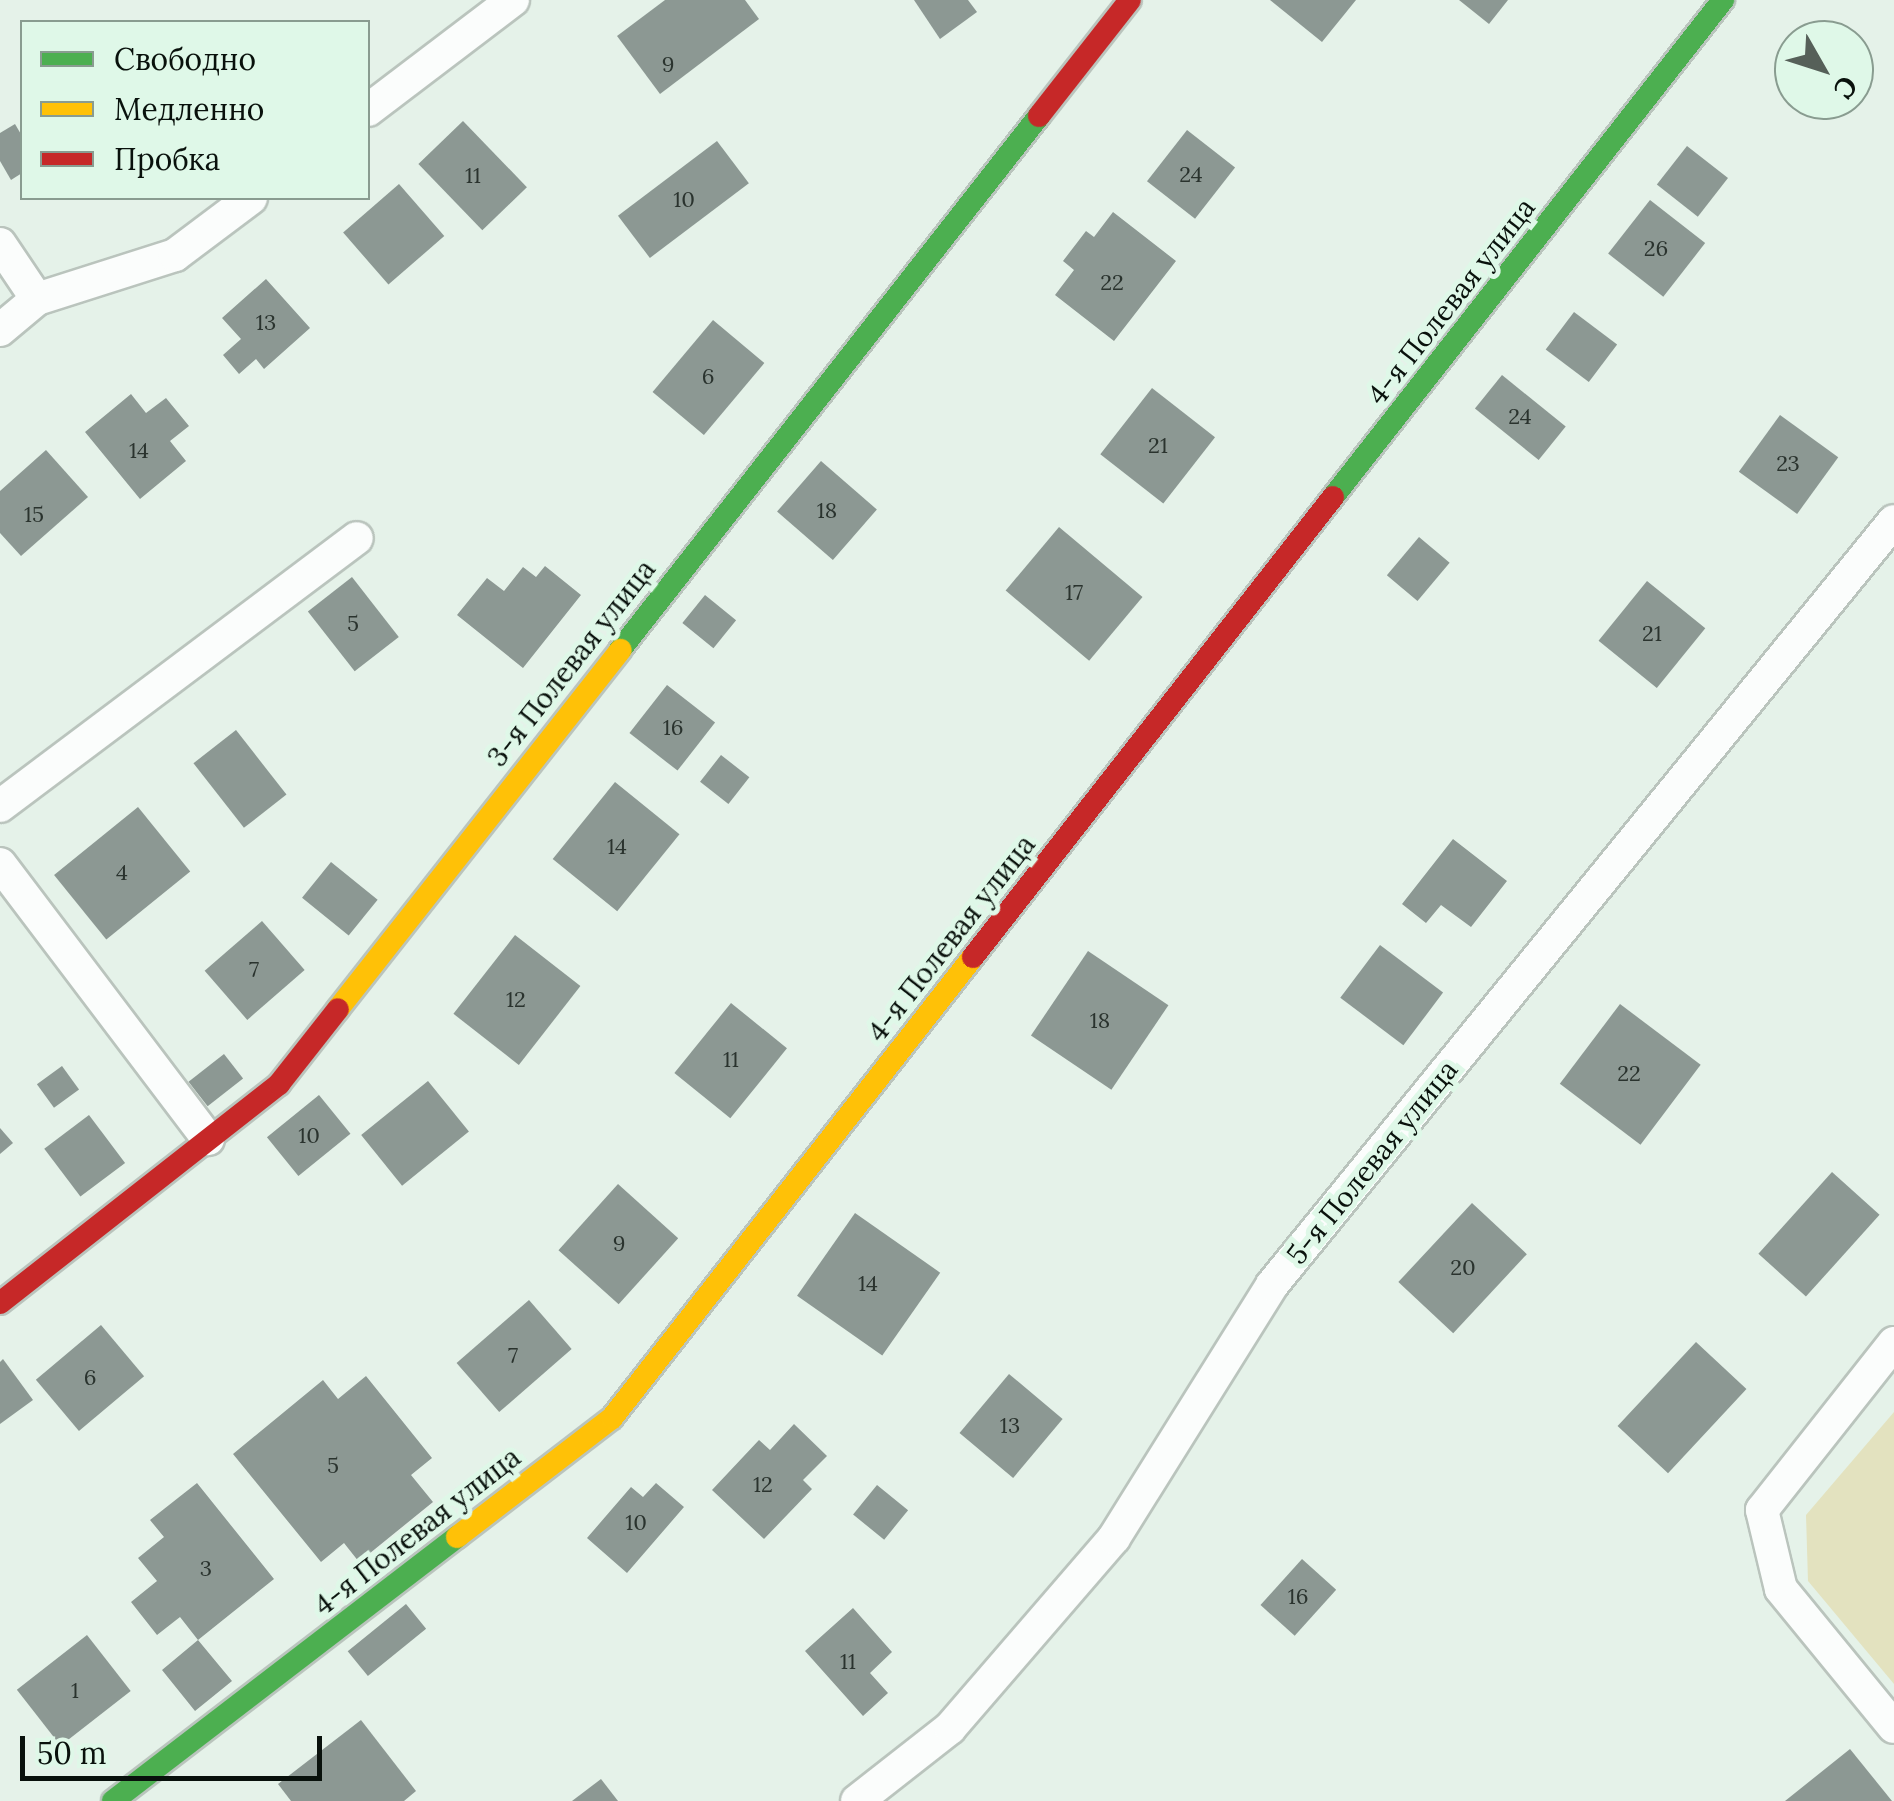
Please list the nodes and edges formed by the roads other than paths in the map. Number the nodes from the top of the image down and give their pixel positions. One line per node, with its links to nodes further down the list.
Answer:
1 (513, 0): 4 (street)
2 (1130, 0): 13 (street, 3-я Полевая улица)
3 (1724, 0): 17 (street, 4-я Полевая улица)
4 (370, 108)
5 (249, 200): 7 (street)
6 (0, 244): 7 (street)
7 (37, 299): 8 (street)
8 (0, 330)
9 (1894, 521): 18 (street, 5-я Полевая улица)
10 (357, 538): 11 (street)
11 (0, 806)
12 (0, 864): 13 (street)
13 (208, 1139): 14 (street, 3-я Полевая улица)
14 (0, 1303)
15 (1894, 1342): 16 (street)
16 (1894, 1727)
17 (114, 1801)
18 (857, 1801)

